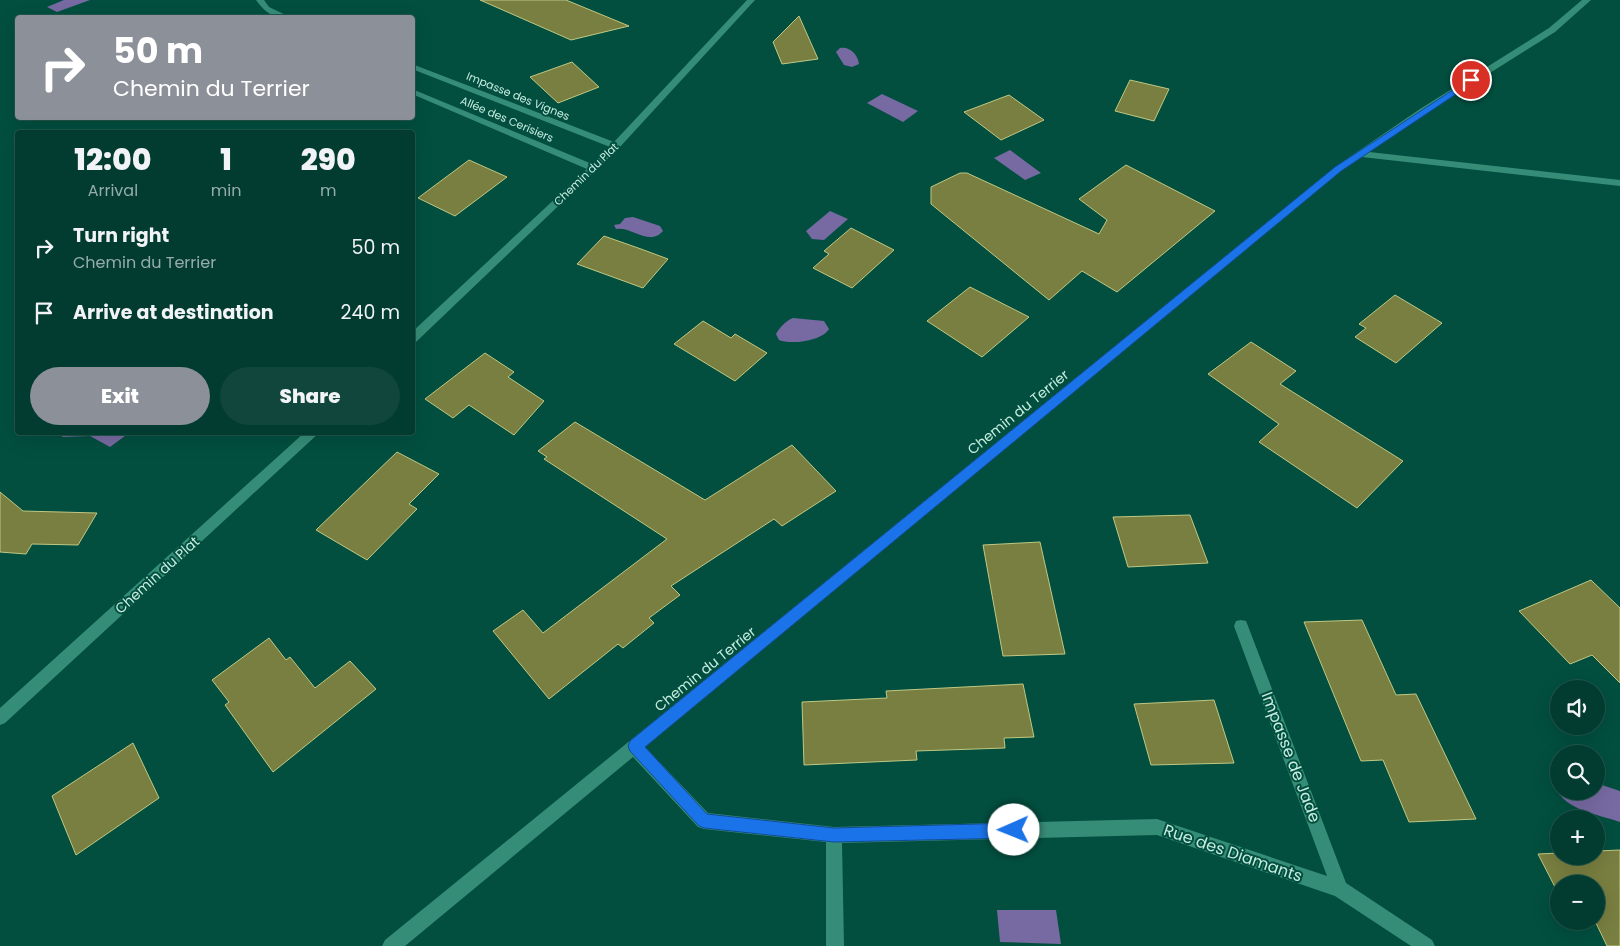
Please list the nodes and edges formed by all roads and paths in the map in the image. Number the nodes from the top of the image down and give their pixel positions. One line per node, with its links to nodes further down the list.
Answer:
1 (260, 0): 4 (street)
2 (751, 0): 7 (street, Chemin du Plat)
3 (1587, 0): 8 (street, Chemin du Terrier)
4 (281, 15)
5 (415, 67): 7 (street, Impasse des Vignes)
6 (415, 92): 9 (street, Allée des Cerisiers)
7 (616, 146): 9 (street, Chemin du Plat)
8 (1360, 154): 10 (street); 15 (street, Chemin du Terrier)
9 (593, 168): 11 (street, Chemin du Plat)
10 (1620, 183)
11 (415, 336)
12 (311, 435): 14 (street, Chemin du Plat)
13 (1241, 626): 17 (street, Impasse de Jade)
14 (0, 718)
15 (634, 746): 16 (street, Rue des Diamants); 18 (street, Chemin du Terrier)
16 (834, 835): 17 (street, Rue des Diamants); 19 (street)
17 (1340, 889): 20 (street, Rue des Diamants)
18 (391, 946)
19 (835, 946)
20 (1426, 946)

